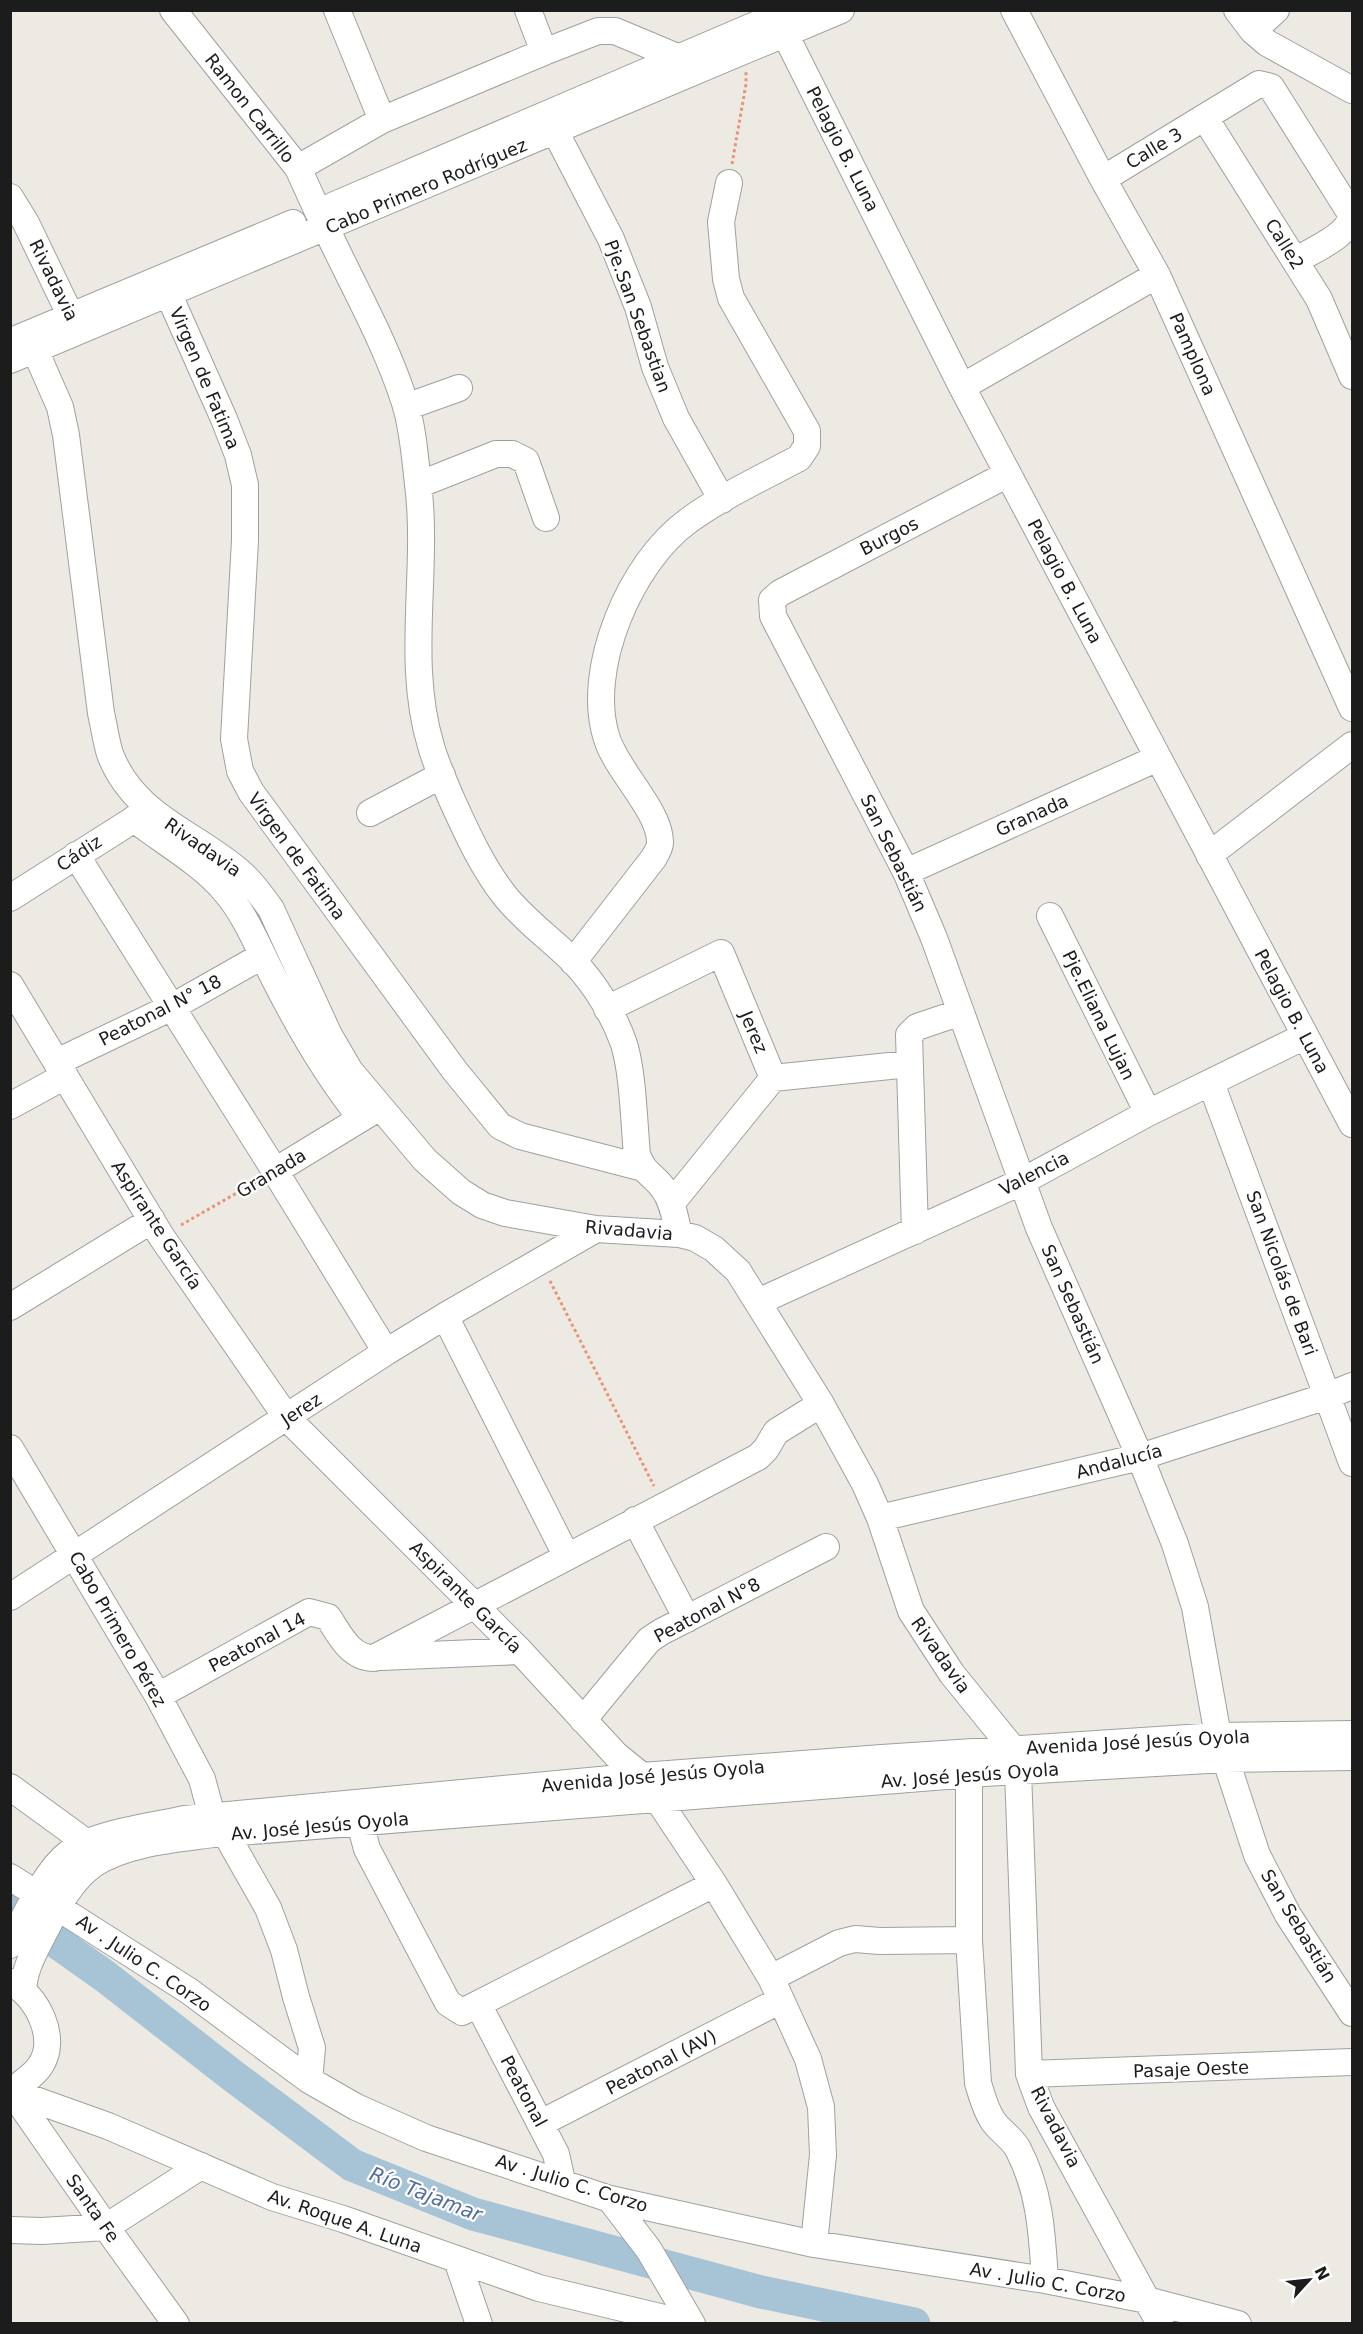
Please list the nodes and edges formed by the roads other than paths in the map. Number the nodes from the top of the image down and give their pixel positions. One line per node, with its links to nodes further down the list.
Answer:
1 (337, 10): 14 (street)
2 (528, 10): 10 (street)
3 (841, 10): 8 (street, Cabo Primero Rodríguez)
4 (1014, 10): 17 (street, Pamplona)
5 (1237, 10): 9 (street)
6 (1276, 10): 9 (street)
7 (169, 12): 16 (street, Ramon Carrillo)
8 (781, 18): 11 (street, Cabo Primero Rodríguez); 15 (street, Cabo Primero Rodríguez); 28 (street, Pelagio B. Luna)
9 (1253, 31): 12 (street)
10 (544, 52): 11 (street); 14 (street)
11 (677, 57): 20 (street, Cabo Primero Rodríguez)
12 (1353, 90)
13 (1205, 118): 17 (street, Calle 3); 21 (street, Calle2); 21 (street, Calle 3)
14 (382, 120): 16 (street)
15 (555, 131): 20 (street, Cabo Primero Rodríguez); 33 (street, Pje.San Sebastian)
16 (298, 168): 20 (street, Ramon Carrillo)
17 (1103, 178): 22 (street, Pamplona)
18 (729, 183): 33 (street)
19 (10, 197): 24 (street, Rivadavia)
20 (322, 220): 23 (street, Cabo Primero Rodríguez); 24 (street, Cabo Primero Rodríguez); 30 (street, Ramon Carrillo)
21 (1296, 260): 27 (street, Calle2)
22 (1157, 275): 28 (street); 36 (street, Pamplona)
23 (169, 295): 24 (street, Cabo Primero Rodríguez); 62 (street, Virgen de Fatima)
24 (75, 323): 25 (street, Cabo Primero Rodríguez)
25 (25, 342): 26 (street, Cabo Primero Rodríguez); 41 (street, Rivadavia)
26 (10, 360)
27 (1353, 376)
28 (962, 387): 31 (street, Pelagio B. Luna)
29 (459, 388): 30 (street)
30 (406, 406): 32 (street, Ramon Carrillo)
31 (1008, 474): 35 (street, Burgos); 38 (street, Pelagio B. Luna)
32 (418, 484): 34 (street); 39 (street, Ramon Carrillo)
33 (722, 500): 48 (street)
34 (546, 518)
35 (772, 600): 44 (street, San Sebastián)
36 (1353, 708)
37 (1353, 745): 43 (street)
38 (1158, 758): 43 (street, Pelagio B. Luna); 44 (street, Granada)
39 (442, 775): 40 (street); 48 (street, Ramon Carrillo)
40 (370, 813)
41 (141, 814): 42 (street, Cádiz); 47 (street); 59 (street, Rivadavia)
42 (76, 855): 45 (street, Cádiz); 50 (street)
43 (1209, 855): 53 (street, Pelagio B. Luna)
44 (906, 872): 52 (street, San Sebastián)
45 (10, 898)
46 (1050, 916): 60 (street, Pje.Eliana Lujan)
47 (262, 956): 50 (street, Peatonal N° 18); 59 (street)
48 (573, 962): 51 (street, Ramon Carrillo)
49 (10, 985): 55 (street, Aspirante García)
50 (172, 1007): 55 (street, Peatonal N° 18); 63 (street)
51 (607, 1009): 56 (street, Jerez); 62 (street, Ramon Carrillo)
52 (961, 1012): 54 (street); 64 (street, San Sebastián)
53 (1305, 1036): 57 (street, Valencia); 61 (street, Pelagio B. Luna)
54 (909, 1064): 56 (street); 68 (street)
55 (61, 1069): 58 (street, Peatonal N° 18); 66 (street, Aspirante García)
56 (773, 1078): 65 (street)
57 (1211, 1083): 60 (street, Valencia); 75 (street, San Nicolás de Bari)
58 (10, 1106)
59 (370, 1113): 63 (street, Granada); 67 (street, Rivadavia)
60 (1148, 1113): 64 (street, Valencia)
61 (1351, 1119)
62 (643, 1168): 65 (street)
63 (275, 1171): 73 (street)
64 (1021, 1182): 68 (street, Valencia); 79 (street, San Sebastián)
65 (671, 1204): 69 (street)
66 (156, 1228): 71 (street); 77 (street, Aspirante García)
67 (596, 1229): 69 (street, Rivadavia); 72 (street, Jerez)
68 (915, 1230): 70 (street, Valencia)
69 (679, 1234): 70 (street, Rivadavia)
70 (758, 1302): 76 (street, Rivadavia)
71 (10, 1307)
72 (445, 1316): 73 (street, Jerez); 85 (street)
73 (386, 1352): 77 (street, Jerez)
74 (1353, 1386): 75 (street, Andalucía)
75 (1328, 1396): 79 (street, Andalucía); 80 (street, San Nicolás de Bari)
76 (821, 1404): 81 (street, Rivadavia); 82 (street)
77 (287, 1418): 84 (street, Jerez); 87 (street, Aspirante García)
78 (10, 1448): 84 (street, Cabo Primero Pérez)
79 (1140, 1457): 81 (street, Andalucía); 94 (street, San Sebastián)
80 (1353, 1463)
81 (880, 1518): 96 (street, Rivadavia)
82 (635, 1520): 85 (street); 88 (street)
83 (826, 1547): 88 (street, Peatonal N°8)
84 (75, 1556): 86 (street, Jerez); 91 (street, Cabo Primero Pérez)
85 (567, 1557): 87 (street)
86 (10, 1597)
87 (474, 1605): 89 (street, Aspirante García); 90 (street)
88 (687, 1619): 92 (street, Peatonal N°8)
89 (520, 1651): 90 (street); 92 (street, Aspirante García)
90 (374, 1658): 91 (street, Peatonal 14)
91 (158, 1696): 103 (street, Cabo Primero Pérez)
92 (582, 1720): 98 (street, Aspirante García)
93 (1353, 1734): 94 (street, Avenida José Jesús Oyola)
94 (1221, 1747): 95 (street); 96 (street, Avenida José Jesús Oyola); 113 (street, San Sebastián)
95 (1353, 1757)
96 (1016, 1760): 97 (street, Av. José Jesús Oyola); 98 (street, Avenida José Jesús Oyola); 115 (street, Rivadavia)
97 (969, 1774): 100 (street, Av. José Jesús Oyola); 108 (street)
98 (642, 1776): 100 (street, Aspirante García); 103 (street, Avenida José Jesús Oyola)
99 (10, 1787): 104 (street)
100 (660, 1799): 101 (street, Avenida José Jesús Oyola); 106 (street, Aspirante García)
101 (606, 1803): 102 (street, Av. José Jesús Oyola)
102 (360, 1823): 103 (street, Av. José Jesús Oyola); 112 (street)
103 (219, 1825): 104 (street, Av. José Jesús Oyola); 116 (street, Cabo Primero Pérez)
104 (95, 1851): 107 (street)
105 (10, 1877): 107 (street, Av . Julio C. Corzo)
106 (714, 1884): 111 (street, Aspirante García); 112 (street)
107 (43, 1910): 109 (street); 116 (street, Av . Julio C. Corzo)
108 (969, 1940): 111 (street, Peatonal (AV)); 126 (street)
109 (20, 1945): 110 (street)
110 (17, 1986): 117 (street)
111 (776, 1989): 118 (street, Peatonal (AV)); 124 (street, Aspirante García)
112 (478, 2004): 118 (street, Peatonal)
113 (1353, 2013)
114 (1353, 2062): 115 (street, Pasaje Oeste)
115 (1029, 2074): 127 (street, Rivadavia)
116 (309, 2080): 120 (street, Av . Julio C. Corzo)
117 (14, 2085): 119 (street, Av. Roque A. Luna); 122 (street, Santa Fe)
118 (541, 2123): 120 (street, Peatonal)
119 (201, 2166): 122 (street); 125 (street, Av. Roque A. Luna)
120 (562, 2181): 121 (street, Av . Julio C. Corzo)
121 (610, 2199): 124 (street, Av . Julio C. Corzo); 130 (street)
122 (106, 2227): 123 (street); 128 (street, Santa Fe)
123 (10, 2230)
124 (814, 2244): 126 (street, Av . Julio C. Corzo)
125 (457, 2260): 129 (street); 130 (street, Av. Roque A. Luna)
126 (1045, 2280): 127 (street, Av . Julio C. Corzo)
127 (1147, 2300): 131 (street, Rivadavia); 132 (street, Av . Julio C. Corzo)
128 (177, 2324)
129 (479, 2324)
130 (690, 2324)
131 (1160, 2324)
132 (1238, 2324)

